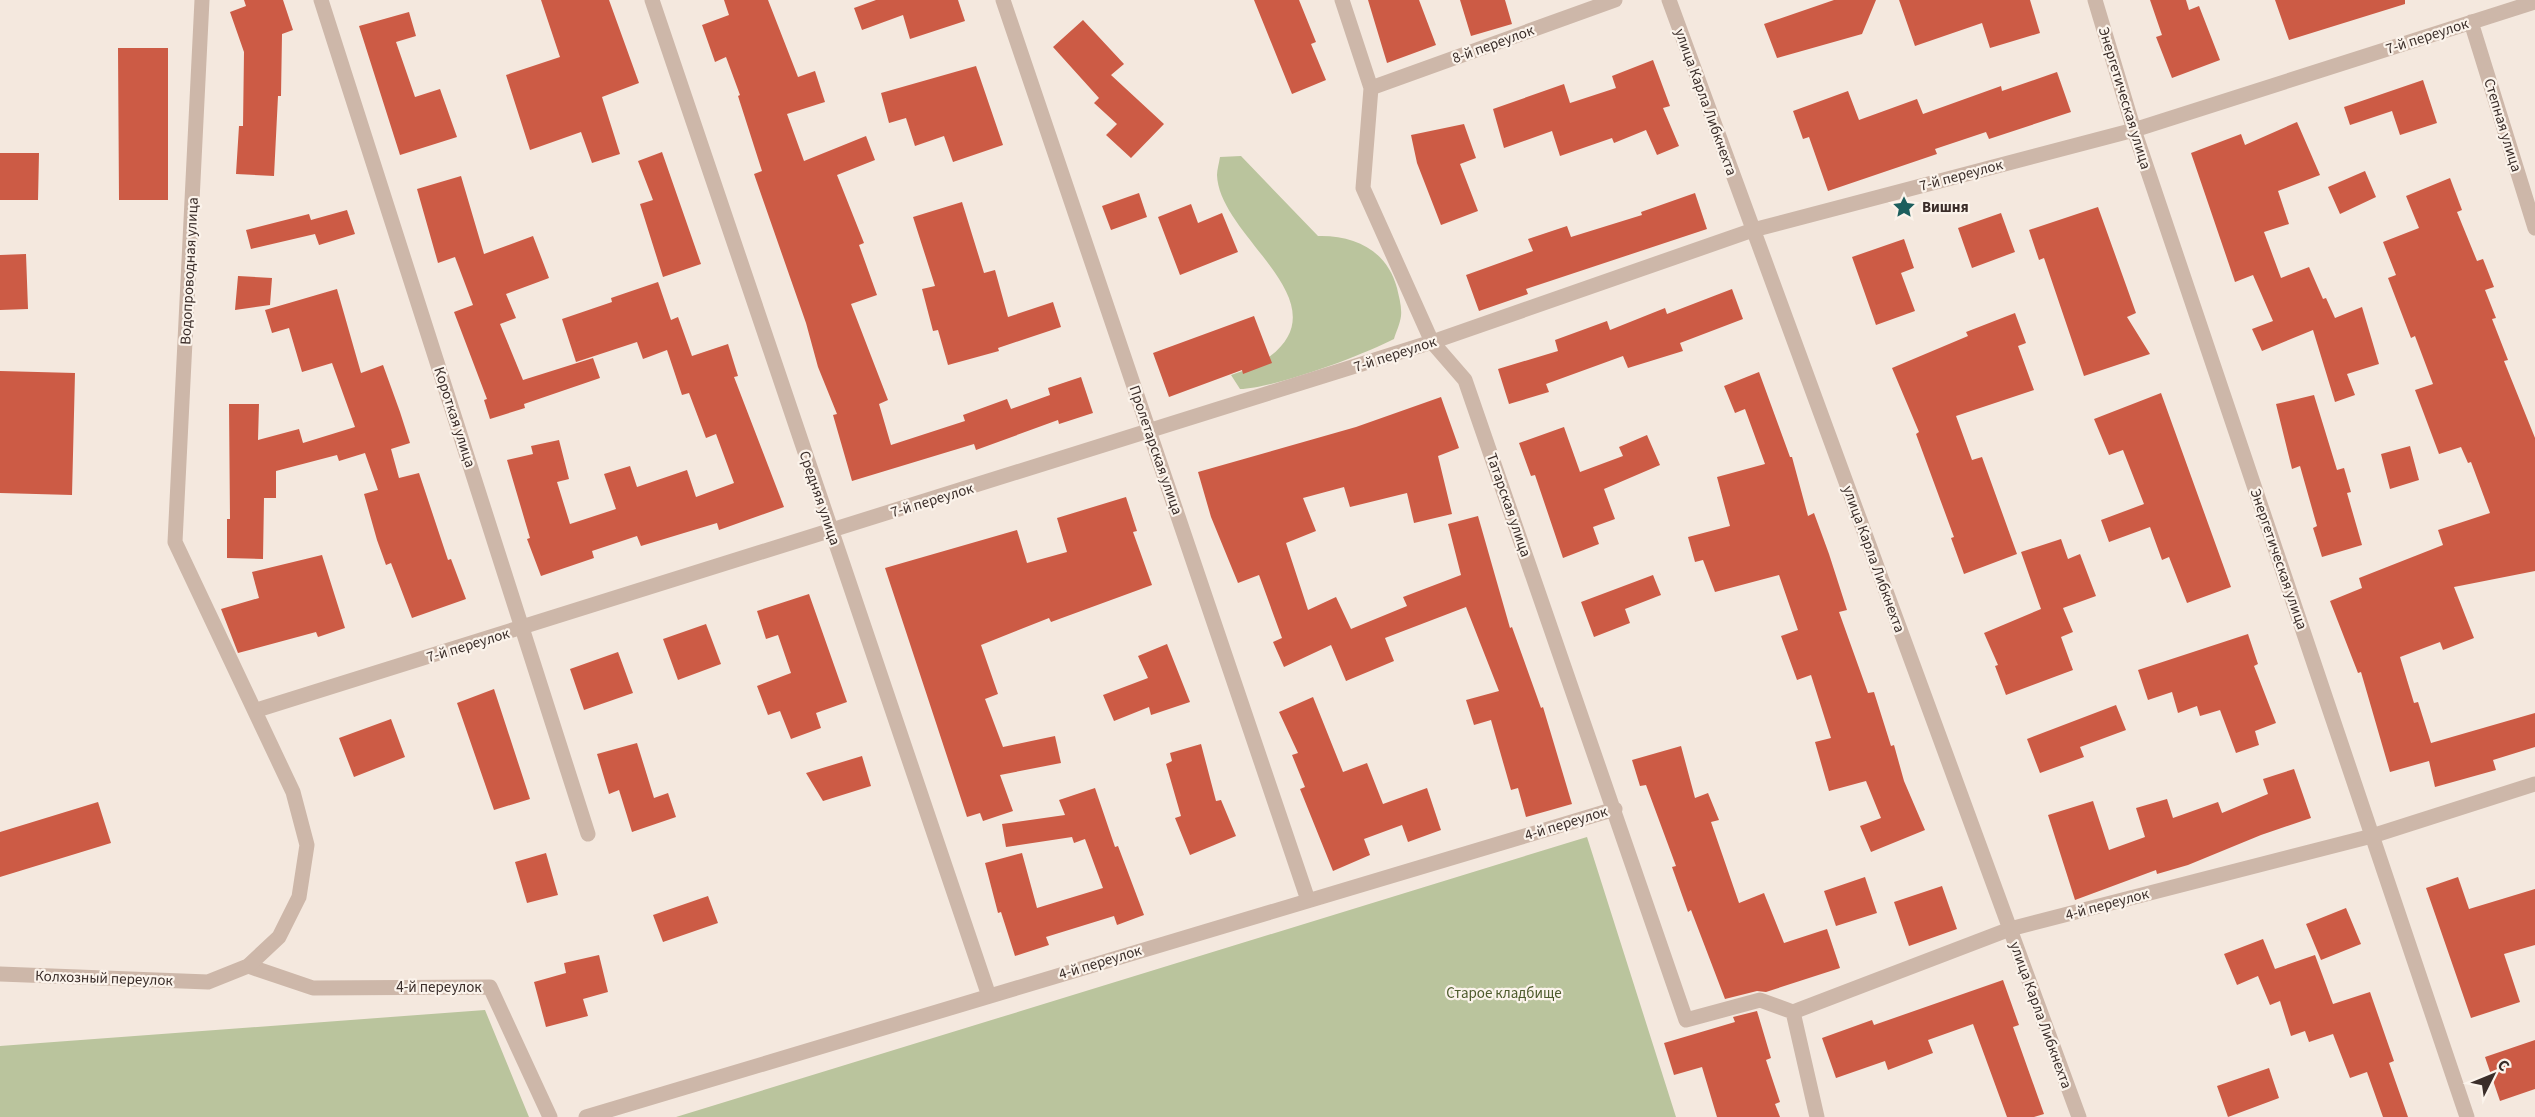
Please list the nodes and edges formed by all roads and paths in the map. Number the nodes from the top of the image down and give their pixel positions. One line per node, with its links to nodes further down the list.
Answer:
1 (202, 0): 19 (street, Водопроводная улица)
2 (321, 0): 18 (street, Короткая улица)
3 (652, 0): 17 (street, Средняя улица)
4 (1004, 0): 16 (street, Пролетарская улица)
5 (1341, 0): 11 (street, Татарская улица)
6 (1615, 0): 11 (street, 8-й переулок)
7 (1669, 0): 14 (street, улица Карла Либкнехта)
8 (2095, 0): 12 (street, Энергетическая улица)
9 (2535, 2): 10 (street, 7-й переулок)
10 (2471, 22): 12 (street, 7-й переулок); 13 (street, Степная улица)
11 (1371, 88): 15 (street, Татарская улица)
12 (2134, 130): 14 (street, 7-й переулок); 23 (street, Энергетическая улица)
13 (2535, 228)
14 (1753, 230): 15 (street, 7-й переулок); 25 (street, улица Карла Либкнехта)
15 (1432, 342): 16 (street, 7-й переулок); 21 (street, Татарская улица)
16 (1150, 433): 17 (street, 7-й переулок); 24 (street, Пролетарская улица)
17 (832, 532): 18 (street, 7-й переулок); 28 (street, Средняя улица)
18 (522, 628): 19 (street, 7-й переулок); 22 (street, Короткая улица)
19 (256, 710): 26 (street)
20 (2535, 783): 23 (street, 4-й переулок)
21 (1615, 809): 24 (street, 4-й переулок); 29 (street, Татарская улица)
22 (588, 834)
23 (2372, 836): 25 (street, 4-й переулок); 34 (street, Энергетическая улица)
24 (1308, 900): 28 (street, 4-й переулок)
25 (2010, 930): 29 (street, 4-й переулок); 33 (street, улица Карла Либкнехта)
26 (248, 966): 27 (street, Колхозный переулок); 30 (street, 4-й переулок)
27 (0, 974)
28 (989, 996): 31 (street, 4-й переулок)
29 (1792, 1012): 32 (street)
30 (550, 1117)
31 (586, 1117)
32 (1817, 1117)
33 (2079, 1117)
34 (2468, 1117)

